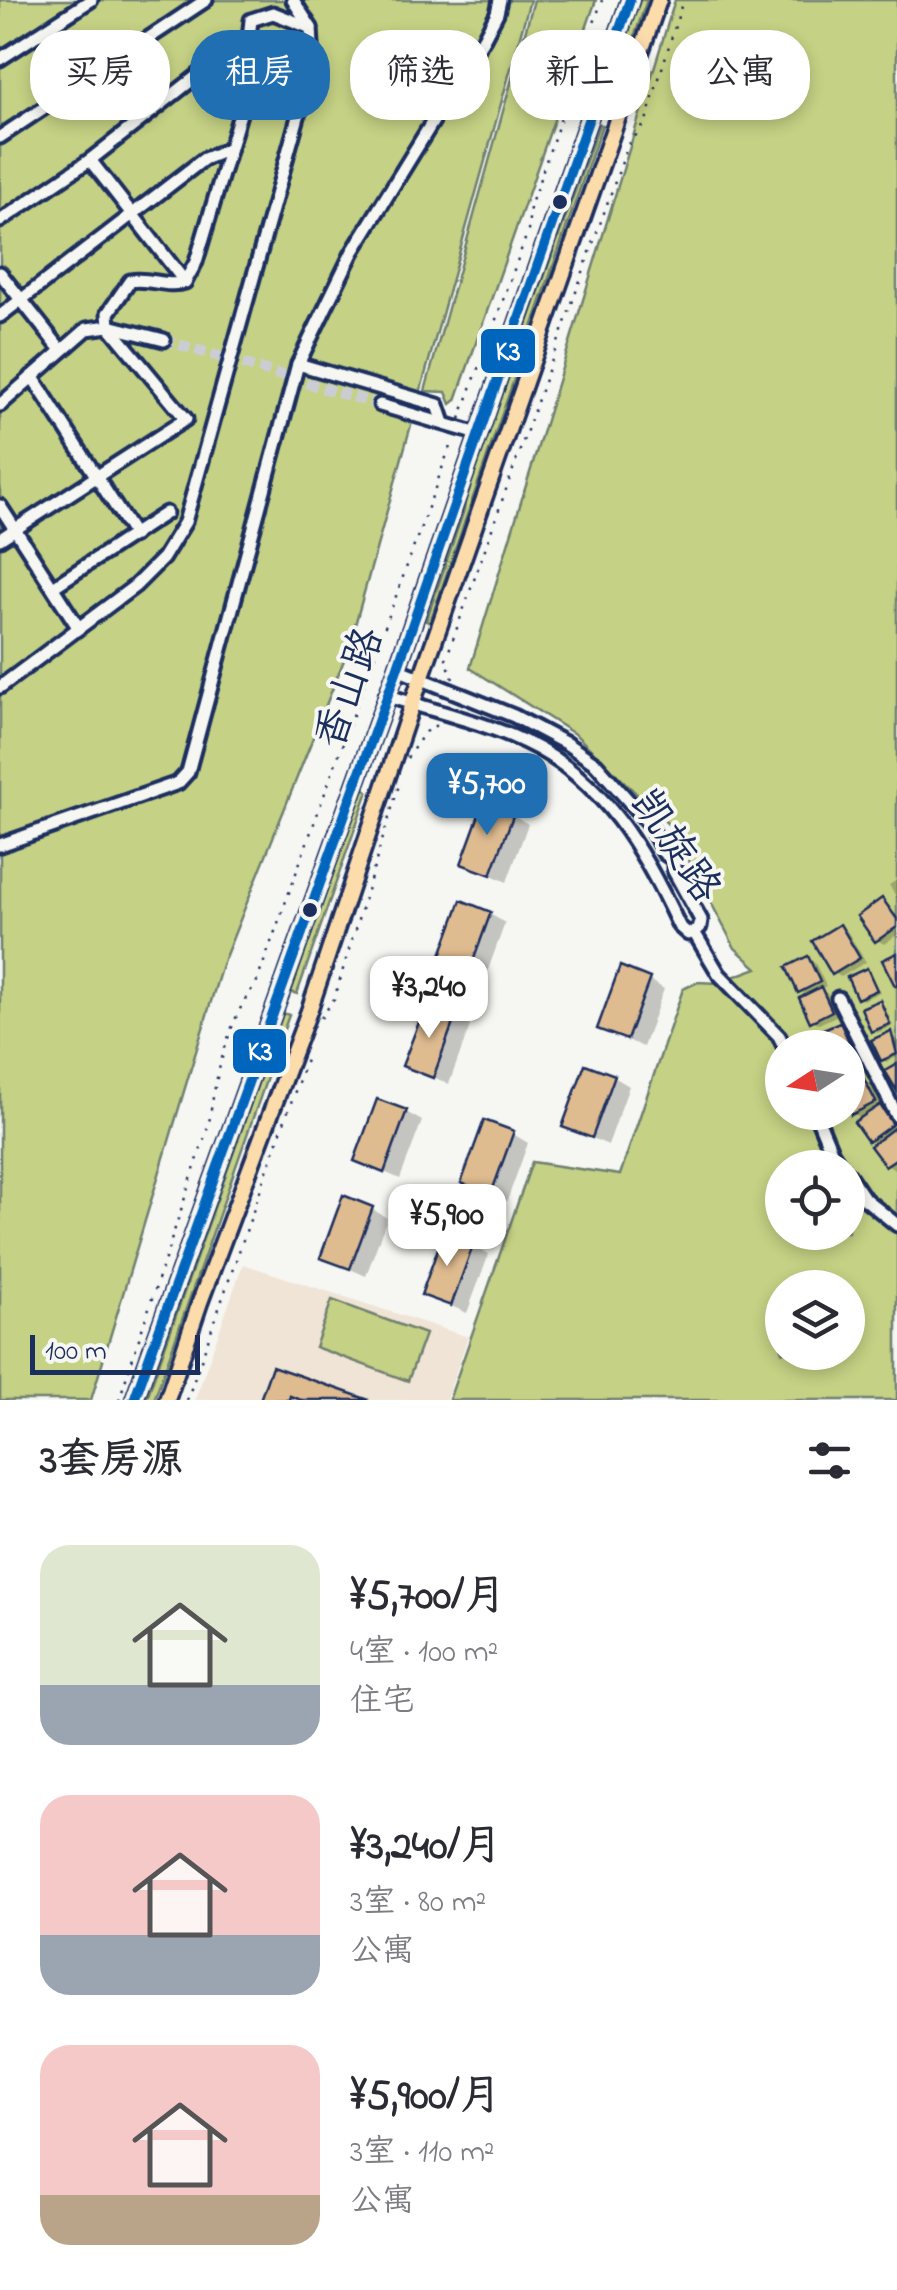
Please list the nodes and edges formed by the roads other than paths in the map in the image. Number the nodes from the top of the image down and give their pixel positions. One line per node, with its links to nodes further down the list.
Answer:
1 (91, 0): 9 (street)
2 (206, 0): 12 (street)
3 (293, 0): 7 (street)
4 (500, 0): 24 (street)
5 (630, 0): 29 (main road, 香山路)
6 (659, 0): 39 (main road, 香山路)
7 (312, 28): 8 (street); 37 (street)
8 (250, 30)
9 (0, 59)
10 (190, 82): 14 (street)
11 (238, 120): 13 (street)
12 (0, 137)
13 (230, 149): 15 (street); 18 (street)
14 (90, 160): 15 (street); 16 (street)
15 (131, 217): 18 (street); 19 (street)
16 (0, 221)
17 (0, 273): 19 (street)
18 (185, 282): 21 (street)
19 (22, 299): 20 (street); 23 (street)
20 (0, 316)
21 (109, 326): 22 (street); 23 (street); 30 (street)
22 (164, 340)
23 (61, 350): 25 (street)
24 (298, 364): 28 (street); 43 (street)
25 (32, 376): 26 (street); 30 (street)
26 (0, 404)
27 (380, 404): 28 (street)
28 (444, 423): 29 (street)
29 (478, 434): 38 (main road, 香山路)
30 (97, 476): 33 (street); 34 (street)
31 (0, 506): 33 (street)
32 (166, 512): 34 (street)
33 (14, 529): 35 (street); 36 (street)
34 (134, 535): 36 (street)
35 (0, 539)
36 (53, 587): 37 (street)
37 (78, 628): 40 (street)
38 (397, 669): 39 (street, 凯旋路); 41 (main road, 香山路)
39 (421, 679): 42 (main road, 香山路); 44 (street, 凯旋路)
40 (0, 688)
41 (386, 695): 42 (street, 凯旋路); 54 (main road, 香山路)
42 (412, 704): 45 (street, 凯旋路); 55 (main road, 香山路)
43 (0, 845)
44 (664, 852): 45 (street); 46 (street, 凯旋路)
45 (649, 862): 47 (street, 凯旋路)
46 (674, 871): 47 (street); 48 (street, 凯旋路)
47 (657, 879): 48 (street, 凯旋路)
48 (694, 932): 50 (street, 凯旋路)
49 (838, 998): 51 (street)
50 (773, 1030)
51 (897, 1116)
52 (865, 1199): 53 (street)
53 (897, 1225)
54 (134, 1400)
55 (167, 1400)

